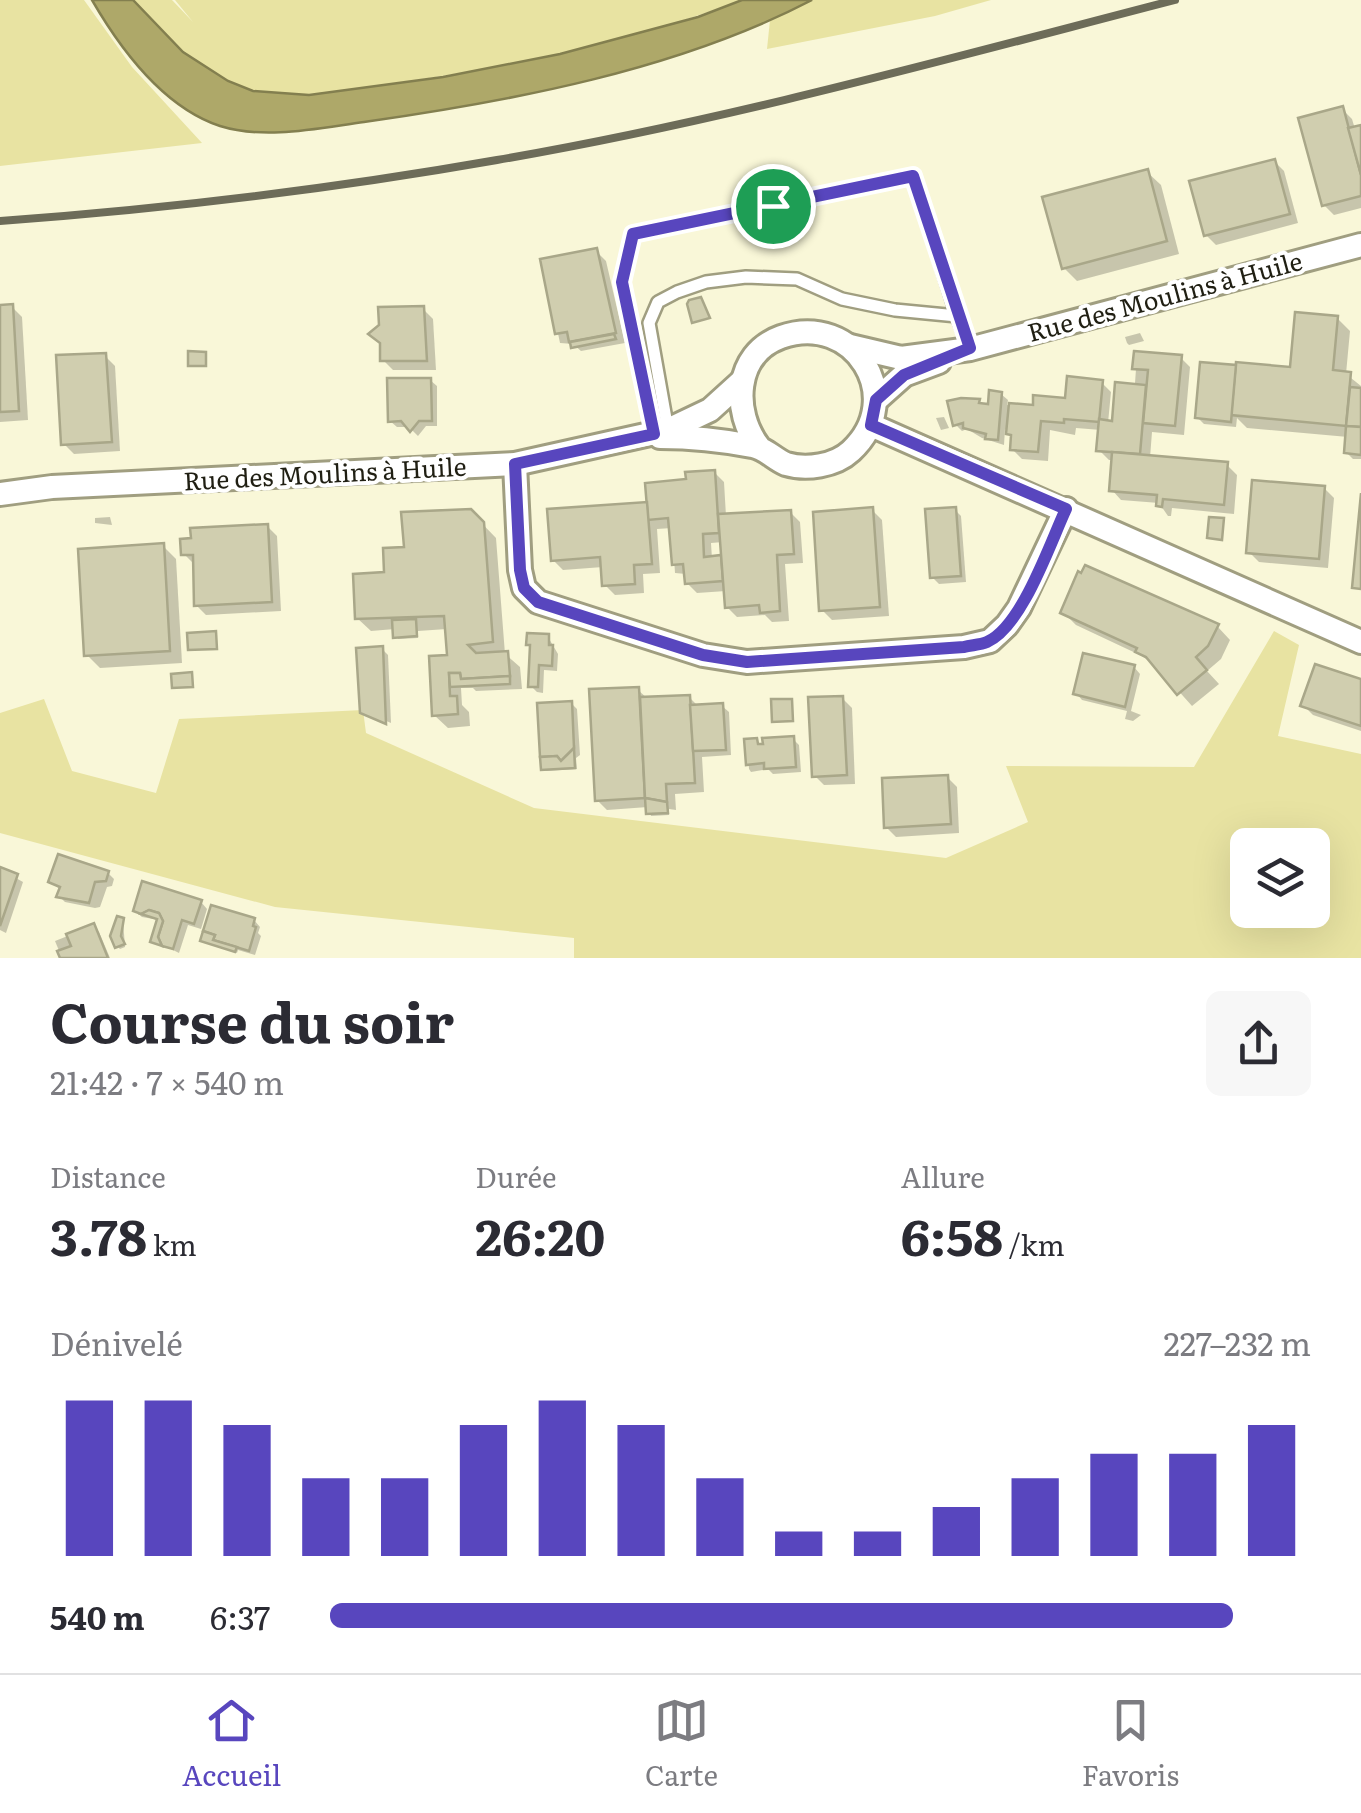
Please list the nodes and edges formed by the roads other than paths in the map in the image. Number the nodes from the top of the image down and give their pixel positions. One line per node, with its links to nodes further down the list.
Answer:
1 (1361, 246): 4 (street, Rue des Moulins à Huile)
2 (957, 316): 4 (lane); 8 (lane); 8 (lane)
3 (850, 346): 4 (street, Rue des Moulins à Huile); 5 (street); 6 (street)
4 (970, 348): 6 (street, Rue des Moulins à Huile)
5 (742, 381): 8 (street, Rue des Moulins à Huile); 9 (street)
6 (876, 400): 7 (street)
7 (871, 425): 9 (street); 12 (street)
8 (656, 433): 9 (street, Rue des Moulins à Huile); 10 (street, Rue des Moulins à Huile)
9 (759, 447)
10 (515, 464): 11 (street, Rue des Moulins à Huile); 12 (street)
11 (0, 494)
12 (1066, 509): 13 (street)
13 (1361, 642)

